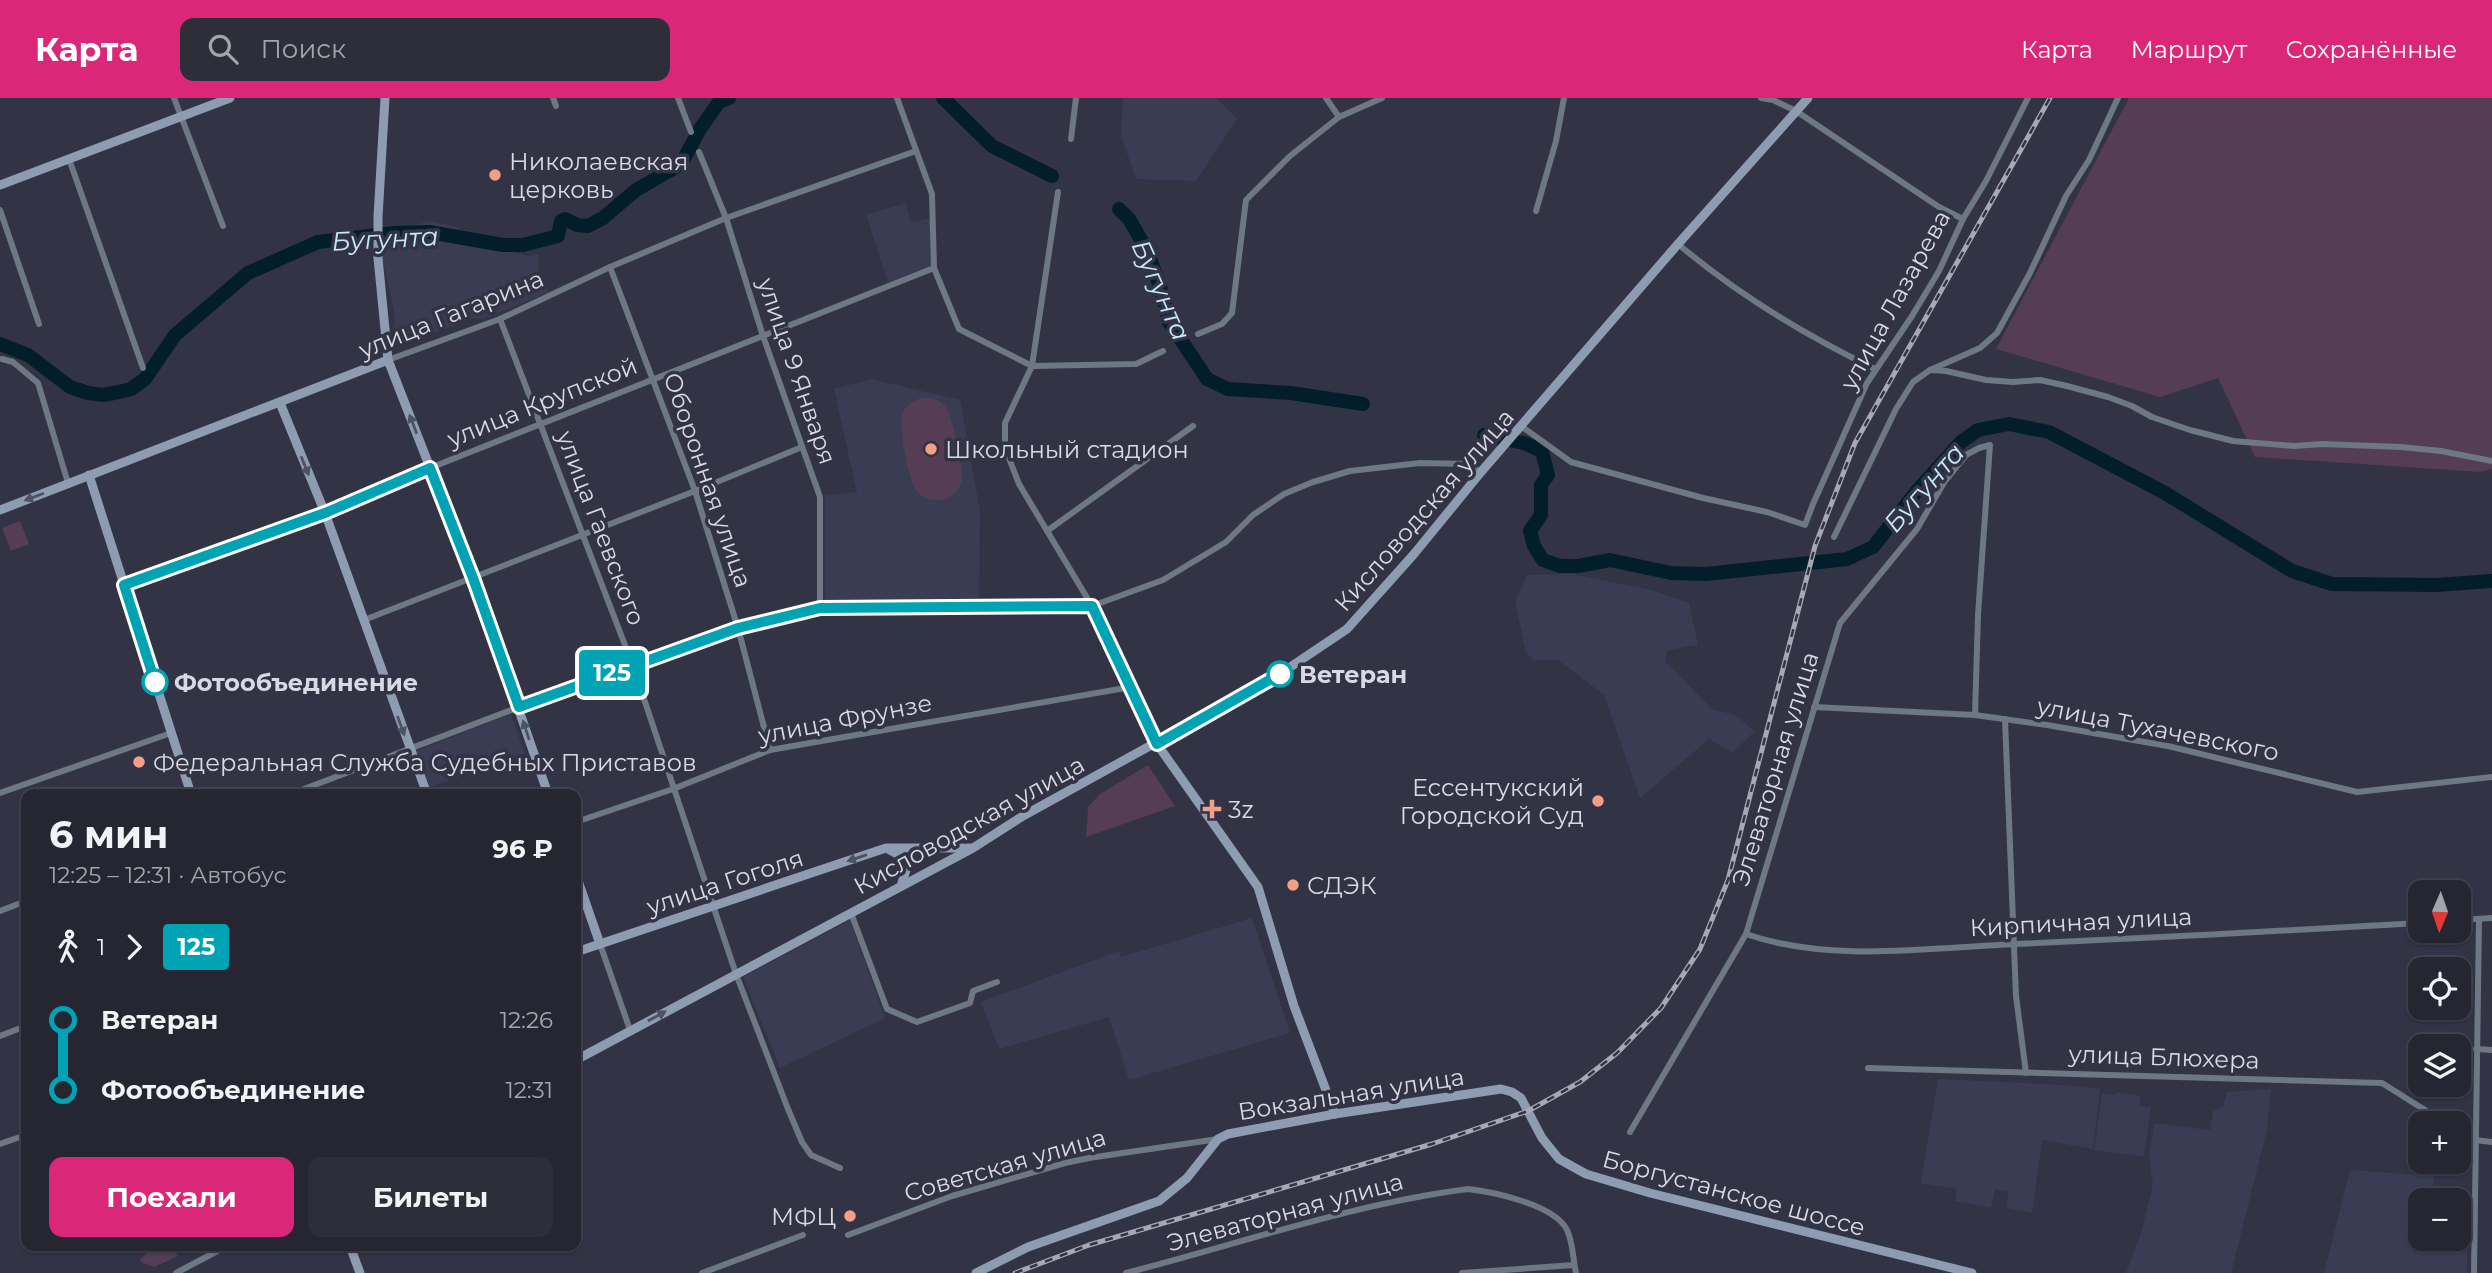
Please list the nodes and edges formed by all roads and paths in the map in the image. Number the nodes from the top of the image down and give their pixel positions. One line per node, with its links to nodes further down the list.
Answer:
1 (174, 98): 17 (street)
2 (230, 98): 17 (street)
3 (385, 98): 40 (street)
4 (553, 98): 15 (street)
5 (678, 98): 19 (street)
6 (897, 98): 21 (street)
7 (1076, 98): 20 (street)
8 (1326, 98): 18 (street)
9 (1382, 98): 18 (street)
10 (1564, 98): 27 (street)
11 (1761, 98): 16 (street)
12 (1808, 98): 16 (street, Кисловодская улица)
13 (2028, 98): 29 (street, улица Лазарева)
14 (2118, 98): 44 (street)
15 (556, 106)
16 (1796, 111): 29 (street); 31 (street, Кисловодская улица)
17 (180, 116): 23 (street); 30 (street)
18 (1339, 117): 36 (street)
19 (691, 132)
20 (1071, 139)
21 (916, 151): 28 (street, улица Гагарина); 33 (street)
22 (699, 152): 28 (street, улица 9 Января)
23 (69, 159): 24 (street); 42 (street)
24 (0, 185)
25 (1058, 192): 41 (street)
26 (0, 210): 35 (street)
27 (1536, 211)
28 (726, 218): 32 (street, улица Гагарина); 37 (street, улица 9 Января)
29 (1963, 219): 43 (street, улица Лазарева)
30 (223, 226)
31 (1678, 244): 43 (street); 49 (street, Кисловодская улица)
32 (610, 267): 34 (street, улица Гагарина); 45 (street, Оборонная улица)
33 (934, 268): 37 (street, улица Крупской); 41 (street)
34 (500, 319): 40 (street, улица Гагарина); 47 (street, улица Гаевского)
35 (39, 324)
36 (1198, 334)
37 (763, 336): 45 (street, улица Крупской); 50 (street, улица 9 Января)
38 (1163, 351): 41 (street)
39 (2, 359): 55 (street)
40 (388, 360): 46 (street, улица Гагарина); 52 (street, one-way to 40)
41 (1032, 366): 59 (street)
42 (143, 368)
43 (1875, 369): 49 (street, улица Лазарева)
44 (1930, 370): 51 (street); 61 (street)
45 (653, 379): 47 (street, улица Крупской); 56 (street, Оборонная улица)
46 (280, 403): 54 (street, улица Гагарина); 58 (street, one-way to 58)
47 (541, 424): 52 (street, улица Крупской); 60 (street, улица Гаевского)
48 (1193, 426): 59 (street)
49 (1521, 426): 53 (street, Кисловодская улица)
50 (802, 447): 56 (street); 65 (street, улица 9 Января)
51 (2492, 461)
52 (430, 468): 58 (street, улица Крупской); 62 (street)
53 (1481, 472): 64 (street); 75 (street, Кисловодская улица)
54 (89, 475): 55 (street, улица Гагарина); 63 (street)
55 (68, 483): 57 (street, улица Гагарина, one-way to 57)
56 (695, 491): 60 (street); 67 (street, Оборонная улица)
57 (0, 510)
58 (325, 513): 63 (street, улица Крупской); 66 (street)
59 (1047, 531): 64 (street)
60 (583, 535): 62 (street); 68 (street, улица Гаевского)
61 (1834, 537)
62 (473, 578): 66 (street); 70 (street)
63 (124, 585): 74 (street)
64 (1092, 606): 65 (street); 69 (street)
65 (820, 608): 67 (street)
66 (364, 620): 76 (street, one-way to 76)
67 (738, 628): 68 (street); 77 (street, Оборонная улица)
68 (633, 666): 70 (street); 83 (street, улица Гаевского)
69 (1131, 687): 75 (street); 77 (street, улица Фрунзе)
70 (519, 707): 76 (street); 82 (street, one-way to 70)
71 (1814, 707): 72 (street, улица Тухачевского); 72 (street, Элеваторная улица); 98 (street, Элеваторная улица)
72 (1975, 715): 73 (street, улица Тухачевского)
73 (2005, 719): 78 (street, улица Тухачевского); 100 (street)
74 (171, 733): 79 (street); 84 (street)
75 (1157, 744): 87 (street, Кисловодская улица); 114 (street)
76 (410, 749): 80 (street); 81 (street)
77 (770, 750): 83 (street, улица Фрунзе)
78 (2492, 777)
79 (189, 789)
80 (304, 789)
81 (425, 789)
82 (546, 789)
83 (673, 789): 85 (street, улица Фрунзе); 91 (street, улица Гаевского)
84 (0, 793)
85 (581, 820)
86 (886, 848): 87 (street, улица Гоголя); 88 (street); 91 (street, улица Гоголя, one-way to 91)
87 (973, 848): 88 (street, Кисловодская улица)
88 (901, 886): 93 (street, Кисловодская улица)
89 (581, 889): 99 (street)
90 (21, 903): 92 (street)
91 (713, 905): 99 (street, улица Гоголя); 102 (street, улица Гаевского)
92 (0, 911)
93 (851, 912): 102 (street, Кисловодская улица); 103 (street)
94 (2492, 918): 96 (street)
95 (2471, 919): 96 (street)
96 (2479, 919): 107 (street)
97 (2408, 924): 100 (street, Кирпичная улица)
98 (1746, 934): 100 (street, Кирпичная улица); 115 (street, Элеваторная улица)
99 (600, 944): 101 (street, улица Гоголя); 105 (street)
100 (2014, 944): 111 (street)
101 (581, 950)
102 (736, 974): 105 (street, Кисловодская улица, one-way to 102); 122 (street, улица Гаевского)
103 (997, 982)
104 (21, 1028): 106 (street)
105 (631, 1030): 109 (street, Кисловодская улица)
106 (0, 1036)
107 (2476, 1049): 108 (street); 119 (street)
108 (2492, 1050)
109 (581, 1057)
110 (1868, 1068): 111 (street, улица Блюхера)
111 (2026, 1073): 113 (street, улица Блюхера)
112 (1521, 1098): 114 (street, Вокзальная улица); 128 (street, Боргустанское шоссе)
113 (2426, 1111)
114 (1335, 1114): 118 (street, Вокзальная улица)
115 (1630, 1132)
116 (21, 1137): 121 (street)
117 (2471, 1138): 119 (street)
118 (1217, 1139): 124 (street, Советская улица); 132 (street, Вокзальная улица)
119 (2474, 1140): 120 (street); 137 (street)
120 (2492, 1142)
121 (0, 1144)
122 (840, 1168)
123 (803, 1235): 131 (street)
124 (848, 1235)
125 (218, 1251): 129 (street)
126 (351, 1251): 130 (street)
127 (1574, 1265): 133 (street, Элеваторная улица); 134 (street); 135 (street, Элеваторная улица)
128 (1947, 1270): 136 (street, Боргустанское шоссе)
129 (176, 1273)
130 (360, 1273)
131 (702, 1273)
132 (976, 1273)
133 (1126, 1273)
134 (1462, 1273)
135 (1576, 1273)
136 (1972, 1273)
137 (2474, 1273)

